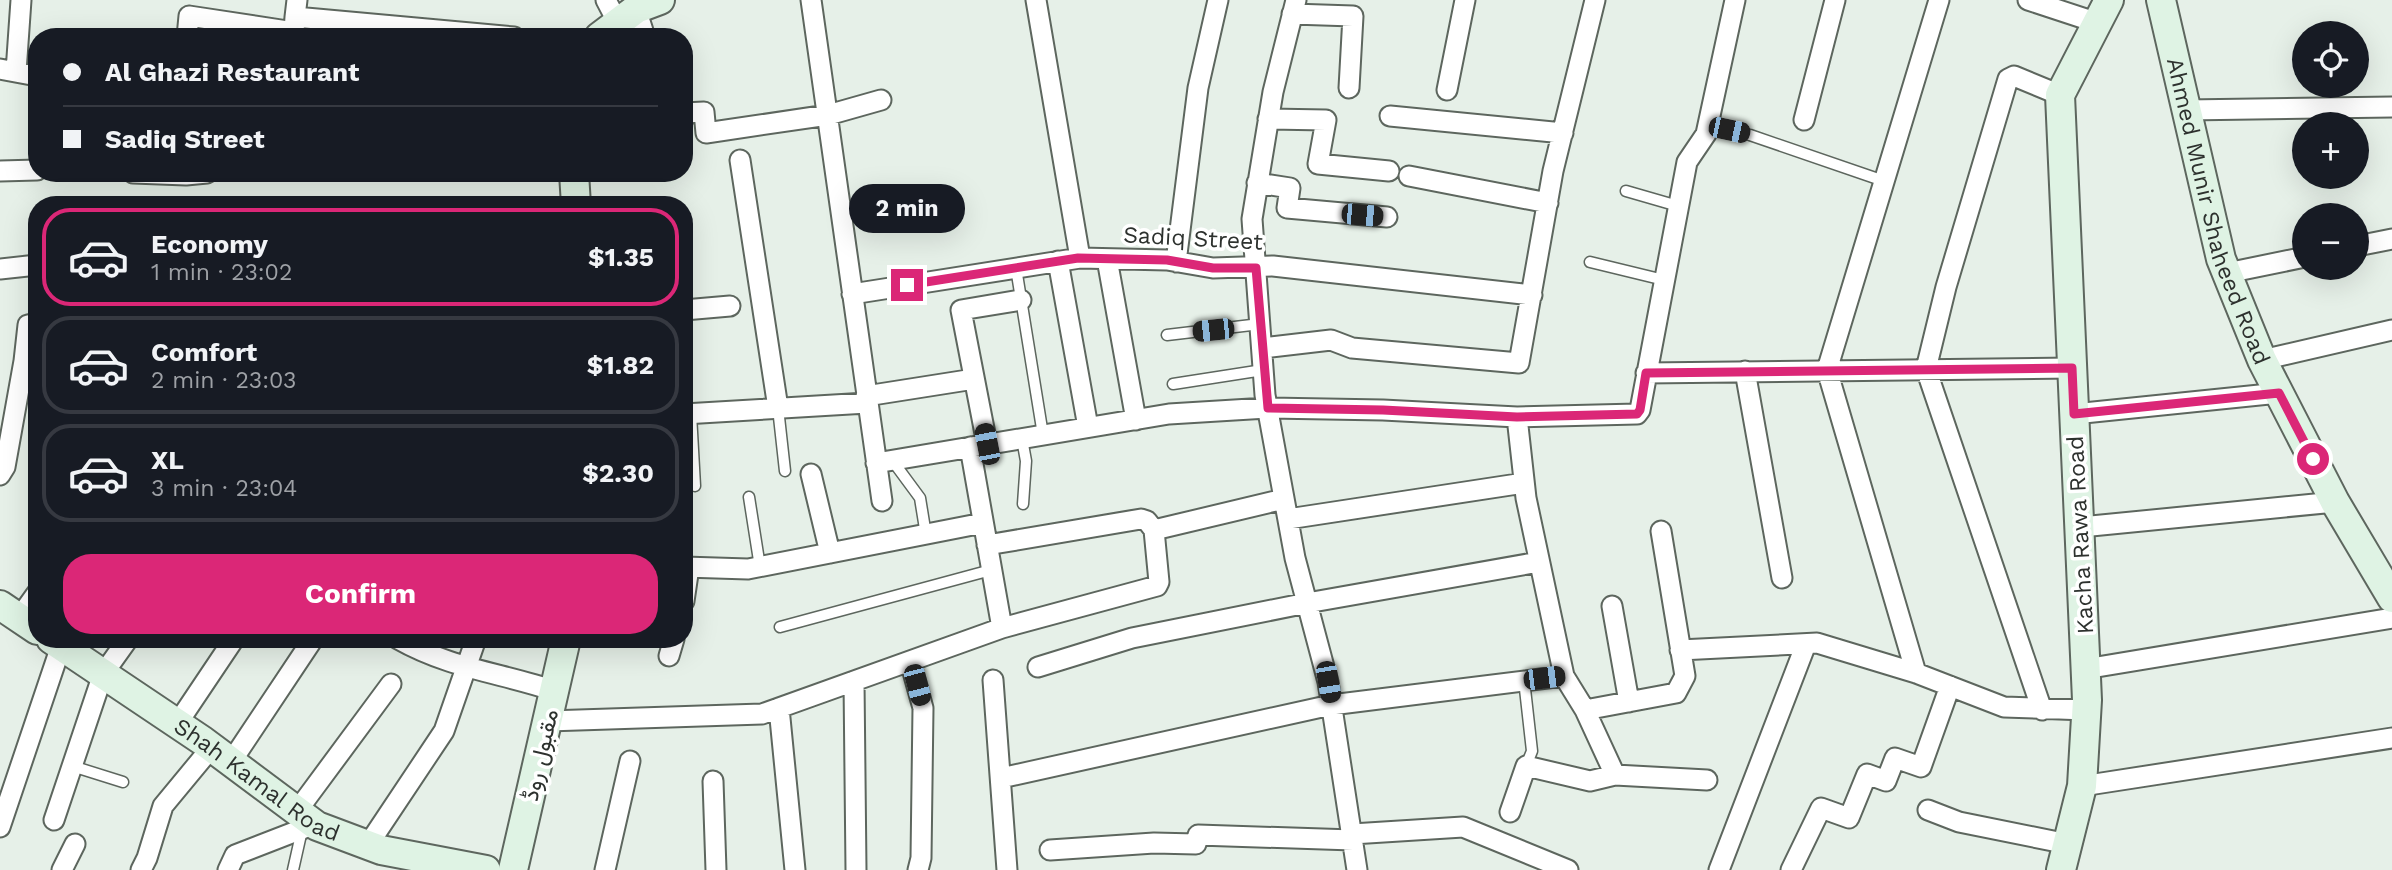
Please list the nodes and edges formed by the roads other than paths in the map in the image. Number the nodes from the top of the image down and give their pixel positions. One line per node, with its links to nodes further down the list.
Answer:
1 (21, 0): 21 (street)
2 (811, 0): 30 (street)
3 (1036, 0): 49 (street)
4 (1218, 0): 53 (street)
5 (1465, 0): 24 (street)
6 (1595, 0): 35 (street)
7 (1735, 0): 34 (street)
8 (1835, 0): 33 (street)
9 (1940, 0): 41 (street)
10 (2028, 0): 14 (street)
11 (2161, 0): 28 (street, Ahmed Munir Shaheed Road)
12 (1294, 7): 23 (street); 32 (street)
13 (296, 8): 18 (street); 19 (street)
14 (2103, 12): 25 (street)
15 (624, 14): 20 (street)
16 (188, 28): 17 (street)
17 (268, 28)
18 (294, 28)
19 (446, 28)
20 (637, 28)
21 (8, 71): 22 (street)
22 (28, 74)
23 (1349, 88)
24 (1447, 90)
25 (2060, 94): 72 (street, Kacha Rawa Road); 73 (street)
26 (881, 100): 30 (street)
27 (2392, 107): 28 (street)
28 (2186, 110): 59 (street, Ahmed Munir Shaheed Road)
29 (693, 113): 30 (street)
30 (828, 115): 61 (street)
31 (1390, 116): 35 (street)
32 (1268, 119): 39 (street); 42 (street)
33 (1804, 120)
34 (1708, 126): 41 (lane); 45 (street)
35 (1563, 133): 44 (street)
36 (740, 160): 84 (street)
37 (28, 170): 38 (street)
38 (0, 171)
39 (1389, 172)
40 (1409, 176): 44 (street)
41 (1884, 181): 75 (street)
42 (1257, 183): 46 (street); 57 (street)
43 (1626, 191): 45 (lane)
44 (1548, 203): 62 (street)
45 (1678, 206): 60 (street)
46 (1387, 217)
47 (2392, 239): 48 (street)
48 (2369, 244)
49 (1080, 258): 50 (street, Sadiq Street); 52 (street, Sadiq Street)
50 (1107, 259): 53 (street, Sadiq Street); 89 (street)
51 (2292, 260): 59 (street)
52 (1059, 261): 56 (street, Sadiq Street); 90 (street)
53 (1176, 262): 57 (street, Sadiq Street)
54 (1590, 262): 60 (lane)
55 (28, 266): 58 (street)
56 (1016, 268): 61 (street, Sadiq Street); 63 (lane)
57 (1256, 268): 62 (street, Sadiq Street); 66 (street)
58 (0, 269)
59 (2227, 273): 70 (street, Ahmed Munir Shaheed Road)
60 (1664, 280): 77 (street)
61 (852, 294): 83 (street)
62 (1532, 295): 69 (street)
63 (1021, 300): 78 (street); 91 (lane)
64 (730, 306): 65 (street)
65 (693, 309)
66 (1260, 324): 68 (lane); 69 (street)
67 (2392, 330): 70 (street)
68 (1167, 335)
69 (1262, 348): 74 (street)
70 (2262, 360): 82 (street, Ahmed Munir Shaheed Road)
71 (28, 368): 80 (street)
72 (2072, 368): 73 (street); 87 (street, Kacha Rawa Road)
73 (1926, 369): 75 (street); 151 (street)
74 (1264, 370): 81 (lane); 85 (street)
75 (1827, 370): 76 (street); 139 (street)
76 (1745, 371): 77 (street); 118 (street)
77 (1646, 373): 88 (street)
78 (974, 379): 83 (street); 93 (street)
79 (0, 381): 80 (street)
80 (20, 383): 98 (street)
81 (1173, 384)
82 (2279, 393): 87 (street); 104 (street, Ahmed Munir Shaheed Road)
83 (866, 399): 84 (street); 94 (street)
84 (778, 408): 86 (street); 96 (lane)
85 (1268, 408): 88 (street); 89 (street); 102 (street)
86 (693, 414)
87 (2074, 414): 108 (street, Kacha Rawa Road)
88 (1517, 417): 99 (street)
89 (1136, 420): 90 (street)
90 (1088, 428): 91 (street)
91 (1044, 435): 92 (street)
92 (1022, 439): 93 (street); 105 (lane)
93 (978, 446): 94 (street); 107 (street)
94 (884, 461): 103 (street); 111 (lane)
95 (693, 465): 100 (lane)
96 (785, 471)
97 (811, 474): 113 (street)
98 (0, 475)
99 (1524, 483): 106 (street); 114 (street)
100 (695, 486)
101 (749, 497): 116 (lane)
102 (1284, 499): 106 (street); 109 (street)
103 (882, 501)
104 (2335, 502): 108 (street); 119 (street, Ahmed Munir Shaheed Road)
105 (1023, 504)
106 (1288, 519): 120 (street)
107 (983, 523): 111 (street); 112 (street)
108 (2081, 527): 138 (street, Kacha Rawa Road)
109 (1154, 530): 112 (street); 124 (street)
110 (1661, 531): 134 (street)
111 (926, 535): 113 (street)
112 (987, 545): 117 (street)
113 (830, 553): 116 (street)
114 (1539, 562): 120 (street); 141 (street)
115 (693, 567): 116 (street)
116 (760, 567)
117 (991, 570): 123 (lane); 124 (street)
118 (1783, 578)
119 (2392, 598)
120 (1307, 603): 136 (street); 149 (street)
121 (1612, 606): 148 (street)
122 (2392, 618): 138 (street)
123 (780, 627)
124 (1002, 628): 135 (street)
125 (1806, 644): 134 (street); 139 (street); 191 (street)
126 (54, 648): 171 (street)
127 (65, 648): 140 (street, Shah Kamal Road)
128 (122, 648): 140 (street)
129 (228, 648): 155 (street)
130 (306, 648): 157 (street)
131 (415, 648): 137 (street)
132 (472, 648): 137 (street)
133 (564, 648): 147 (street, مقبول روڈ)
134 (1681, 650): 148 (street)
135 (910, 661): 144 (street); 187 (street)
136 (1038, 667)
137 (465, 668): 147 (street); 175 (street)
138 (2085, 669): 153 (street, Kacha Rawa Road)
139 (1916, 673): 146 (street)
140 (103, 674): 155 (street, Shah Kamal Road); 159 (street)
141 (1564, 676): 143 (street); 152 (street)
142 (993, 680): 162 (street)
143 (1524, 680): 149 (street); 160 (lane)
144 (854, 681): 150 (street); 186 (street)
145 (391, 684): 170 (street)
146 (1950, 686): 151 (street); 192 (street)
147 (555, 691): 154 (street, مقبول روڈ)
148 (1629, 702): 152 (street)
149 (1331, 705): 162 (street); 172 (street)
150 (779, 708): 154 (street); 185 (street)
151 (2042, 709): 153 (street)
152 (1584, 710): 161 (street)
153 (2086, 710): 166 (street, Kacha Rawa Road)
154 (548, 721): 182 (street, مقبول روڈ)
155 (177, 724): 157 (street, Shah Kamal Road)
156 (2392, 738): 166 (street)
157 (221, 755): 170 (street, Shah Kamal Road); 178 (street)
158 (631, 761): 183 (street)
159 (72, 766): 165 (lane); 169 (street)
160 (1526, 766): 161 (street); 168 (street)
161 (1615, 775): 163 (street)
162 (1001, 778): 188 (street)
163 (1707, 780)
164 (713, 781): 184 (street)
165 (123, 782)
166 (2082, 786): 176 (street, Kacha Rawa Road)
167 (1928, 810): 176 (street)
168 (1510, 812)
169 (54, 820)
170 (305, 822): 175 (street, Shah Kamal Road); 179 (street); 180 (lane)
171 (0, 827)
172 (1353, 837): 174 (street); 189 (street); 190 (street)
173 (75, 844): 177 (street)
174 (1050, 850)
175 (383, 856): 181 (street, Shah Kamal Road)
176 (2065, 857)
177 (62, 870)
178 (141, 870)
179 (228, 870)
180 (293, 870)
181 (486, 870)
182 (513, 870)
183 (605, 870)
184 (716, 870)
185 (795, 870)
186 (856, 870)
187 (918, 870)
188 (1007, 870)
189 (1357, 870)
190 (1568, 870)
191 (1719, 870)
192 (1791, 870)

